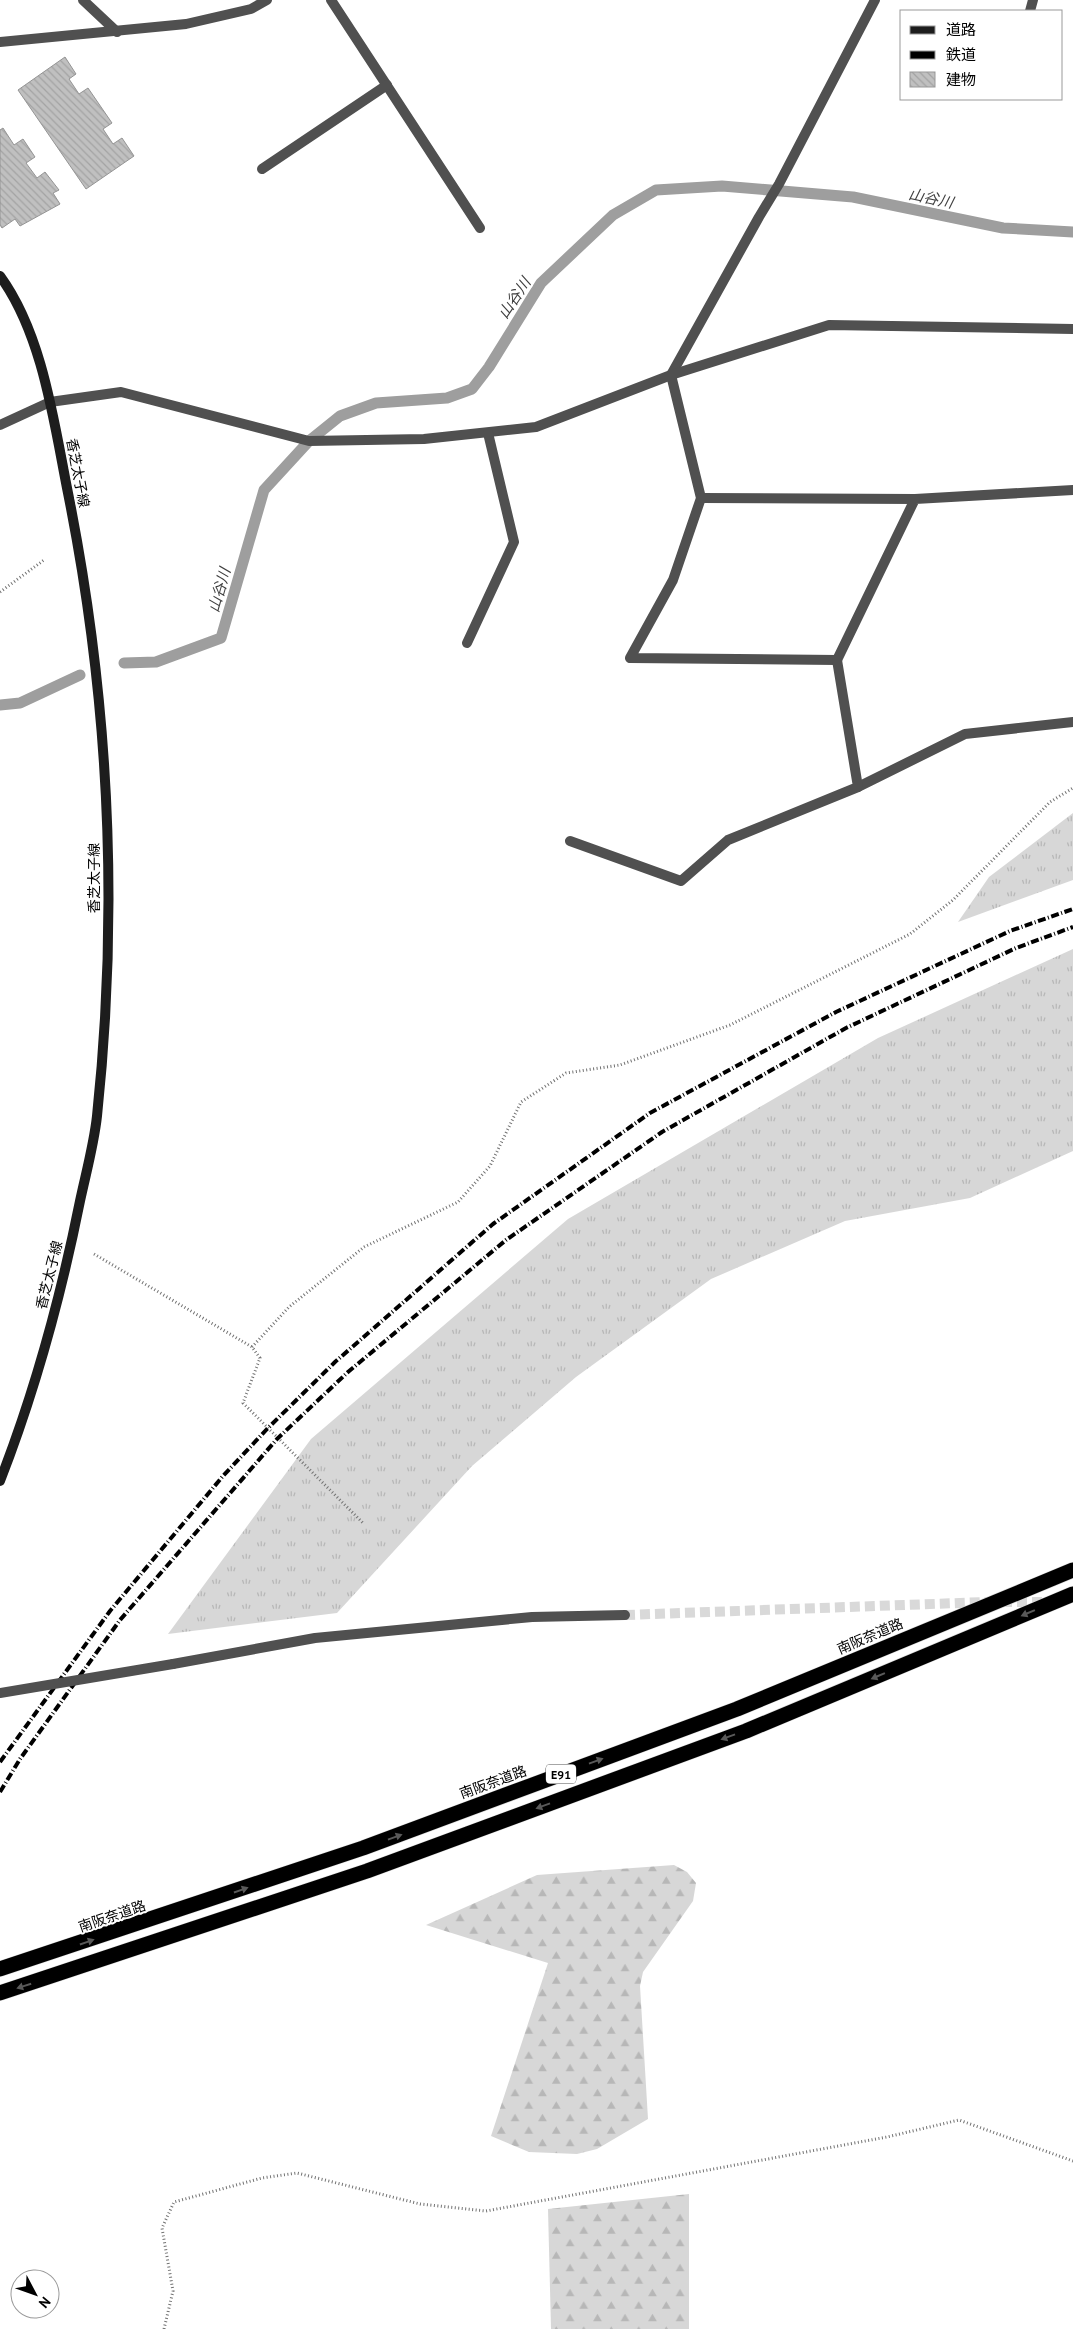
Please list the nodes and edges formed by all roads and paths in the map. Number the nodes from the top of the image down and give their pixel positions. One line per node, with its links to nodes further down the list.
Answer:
1 (83, 0): 5 (street)
2 (267, 0): 5 (street)
3 (331, 0): 7 (street)
4 (875, 0): 12 (street)
5 (117, 32): 6 (street)
6 (0, 42)
7 (387, 85): 8 (street); 9 (street)
8 (262, 169)
9 (480, 228)
10 (0, 276): 13 (main road, 香芝太子線)
11 (1073, 329): 12 (street)
12 (671, 375): 15 (street); 17 (street)
13 (50, 402): 14 (street); 15 (street); 27 (main road, 香芝太子線)
14 (0, 425)
15 (488, 432): 21 (street)
16 (1073, 490): 18 (street)
17 (701, 498): 18 (street); 22 (street)
18 (915, 499): 22 (street)
19 (44, 560): 20 (path)
20 (0, 592)
21 (467, 643)
22 (837, 660): 24 (street)
23 (1073, 722): 24 (street)
24 (858, 787): 26 (street)
25 (1073, 788): 28 (path)
26 (570, 841)
27 (72, 1241): 28 (path); 29 (main road, 香芝太子線)
28 (252, 1347): 30 (path)
29 (0, 1481)
30 (364, 1524)
31 (1073, 1570): 35 (highway, 南阪奈道路 / E91, one-way to 31)
32 (1073, 1594): 36 (highway, E91, one-way to 36)
33 (624, 1615): 34 (street, bridge)
34 (0, 1693)
35 (0, 1969)
36 (0, 1993)
37 (1073, 2161): 38 (path)
38 (164, 2329)

